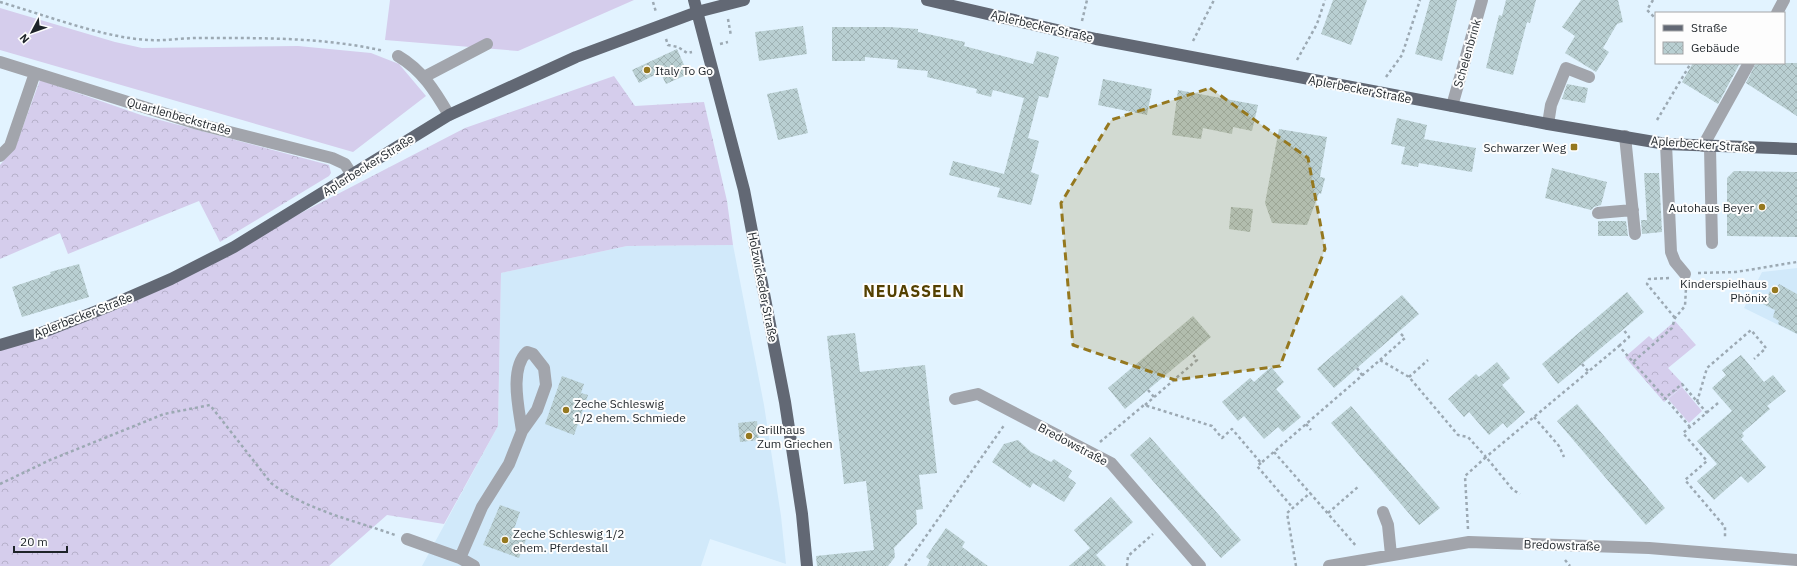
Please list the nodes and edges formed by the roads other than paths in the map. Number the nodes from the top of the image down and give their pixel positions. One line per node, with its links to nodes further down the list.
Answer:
1 (694, 0): 6 (main road, Holzwickeder Straße)
2 (744, 0): 6 (main road, Aplerbecker Straße)
3 (927, 0): 15 (main road, Aplerbecker Straße)
4 (1482, 0): 15 (street, Schelenbrink)
5 (1784, 0): 7 (street)
6 (697, 12): 16 (main road, Aplerbecker Straße); 38 (main road, Holzwickeder Straße)
7 (1778, 12)
8 (487, 44): 13 (street)
9 (398, 56): 13 (street)
10 (0, 62): 12 (street, Quartlenbeckstraße)
11 (1748, 64): 20 (street)
12 (35, 73): 22 (street); 23 (street, Quartlenbeckstraße)
13 (424, 77): 16 (street)
14 (1589, 77): 17 (street)
15 (1452, 106): 17 (main road, Aplerbecker Straße)
16 (449, 115): 23 (main road, Aplerbecker Straße)
17 (1548, 124): 18 (main road, Aplerbecker Straße)
18 (1625, 136): 19 (main road, Aplerbecker Straße); 24 (street)
19 (1666, 144): 20 (main road, Aplerbecker Straße); 28 (street)
20 (1706, 146): 21 (main road, Aplerbecker Straße); 27 (street)
21 (1797, 149)
22 (0, 156)
23 (352, 175): 29 (main road, Aplerbecker Straße)
24 (1633, 210): 25 (street); 26 (street)
25 (1598, 213)
26 (1635, 234)
27 (1712, 243)
28 (1685, 278)
29 (0, 345)
30 (955, 399): 39 (street, Bredowstraße)
31 (522, 431): 31 (street); 35 (street)
32 (1383, 512): 34 (street)
33 (407, 539): 35 (street)
34 (1391, 555): 36 (street, Bredowstraße); 40 (street, Bredowstraße)
35 (460, 558): 37 (street)
36 (1797, 560)
37 (474, 566)
38 (807, 566)
39 (1200, 566)
40 (1329, 566)

